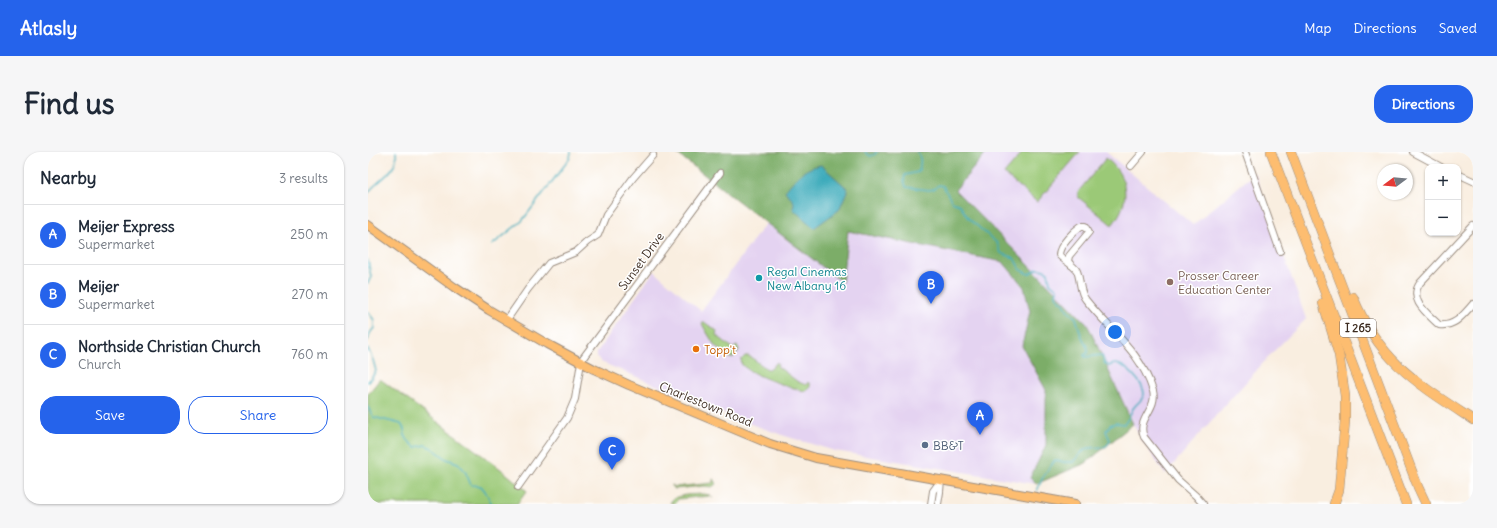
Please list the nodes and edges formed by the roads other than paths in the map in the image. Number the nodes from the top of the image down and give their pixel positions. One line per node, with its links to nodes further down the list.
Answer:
1 (1143, 152): 8 (street)
2 (1245, 152): 16 (street)
3 (1272, 152): 10 (highway, I 265)
4 (1291, 152): 13 (highway, I 265)
5 (1413, 152): 7 (street)
6 (653, 155): 19 (street)
7 (1435, 164)
8 (1131, 166)
9 (720, 173): 20 (street, Sunset Drive)
10 (1280, 174): 24 (highway); 31 (highway, I 265)
11 (1461, 175): 12 (street)
12 (1473, 181)
13 (1313, 211): 21 (highway); 32 (highway, I 265)
14 (368, 225): 19 (main road, Charlestown Road)
15 (1473, 226): 18 (street)
16 (1280, 251)
17 (1071, 265): 17 (street); 28 (street)
18 (1473, 304)
19 (506, 320): 20 (main road, Charlestown Road)
20 (581, 362): 22 (main road, Charlestown Road); 23 (street)
21 (1473, 420)
22 (941, 480): 25 (street); 26 (street); 27 (main road, Charlestown Road)
23 (518, 487)
24 (1339, 490): 29 (highway); 30 (highway)
25 (931, 504)
26 (938, 504)
27 (1075, 504)
28 (1203, 504)
29 (1334, 504)
30 (1340, 504)
31 (1406, 504)
32 (1426, 504)

